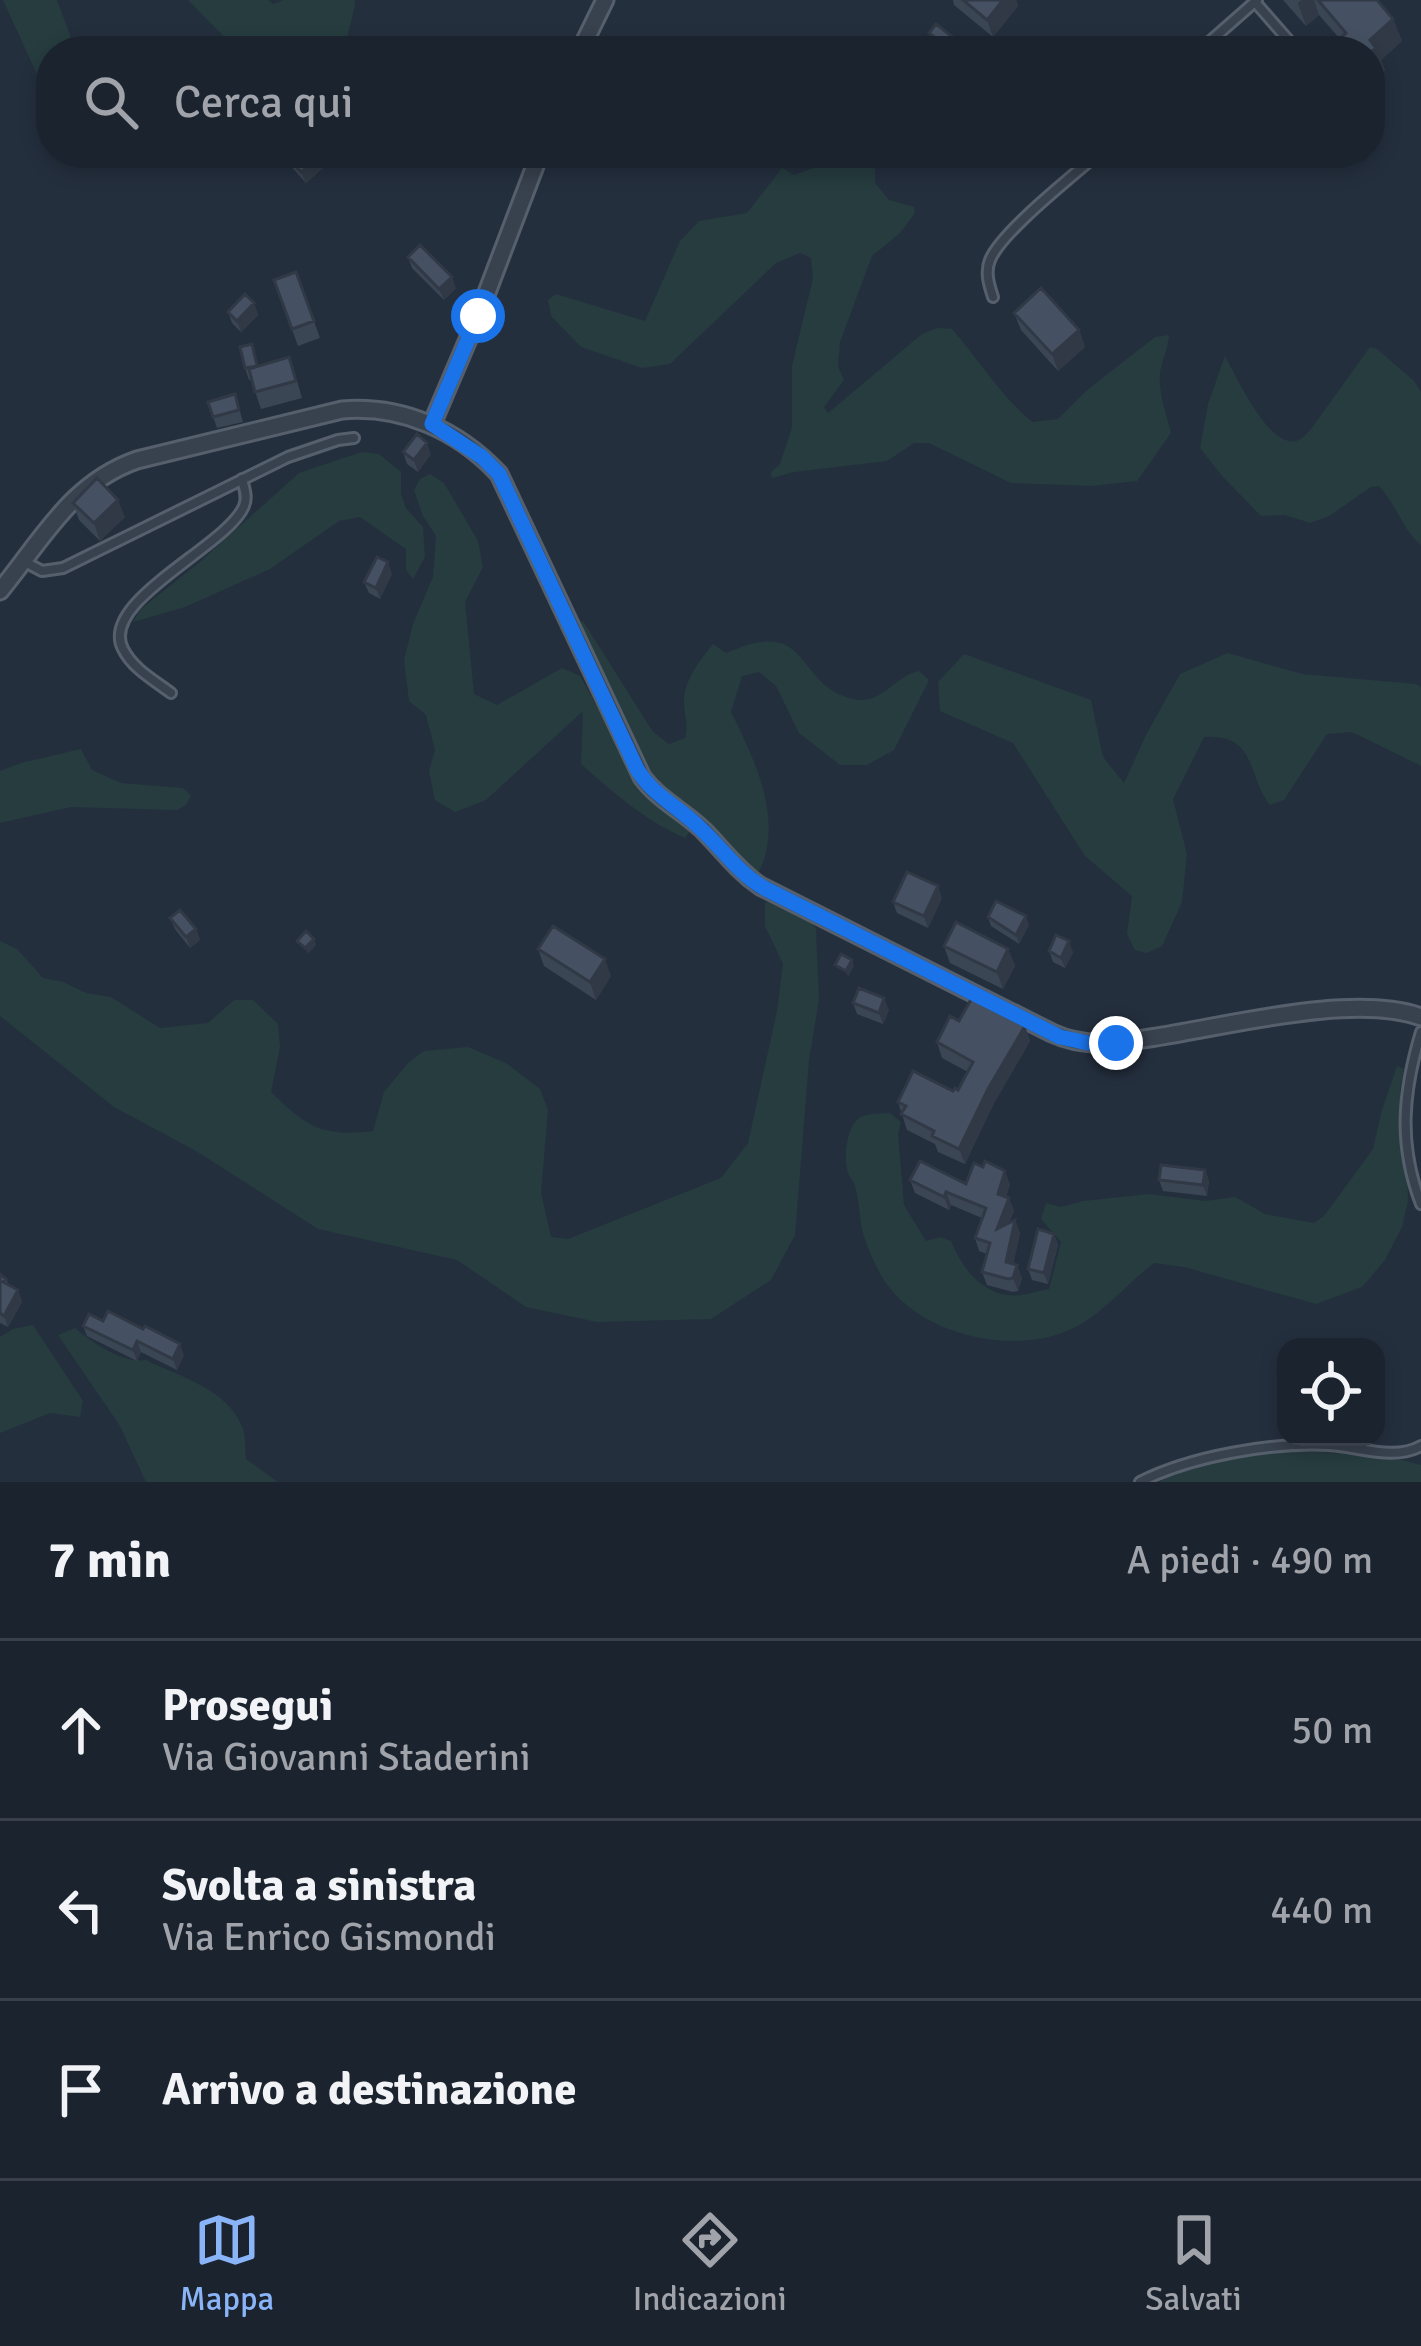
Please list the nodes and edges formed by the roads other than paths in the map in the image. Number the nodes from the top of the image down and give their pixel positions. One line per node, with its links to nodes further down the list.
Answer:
1 (605, 0): 3 (street)
2 (1256, 1): 4 (lane); 5 (lane)
3 (587, 36)
4 (1216, 36)
5 (1285, 36)
6 (534, 168): 9 (street)
7 (1083, 168): 8 (lane)
8 (993, 297)
9 (432, 424): 12 (street); 15 (street)
10 (354, 438): 11 (lane)
11 (242, 479): 12 (lane); 14 (lane)
12 (24, 562): 13 (street)
13 (0, 591)
14 (171, 692)
15 (1421, 1017)
16 (1421, 1032): 17 (lane)
17 (1421, 1204)
18 (1421, 1446): 19 (lane)
19 (1140, 1482)

